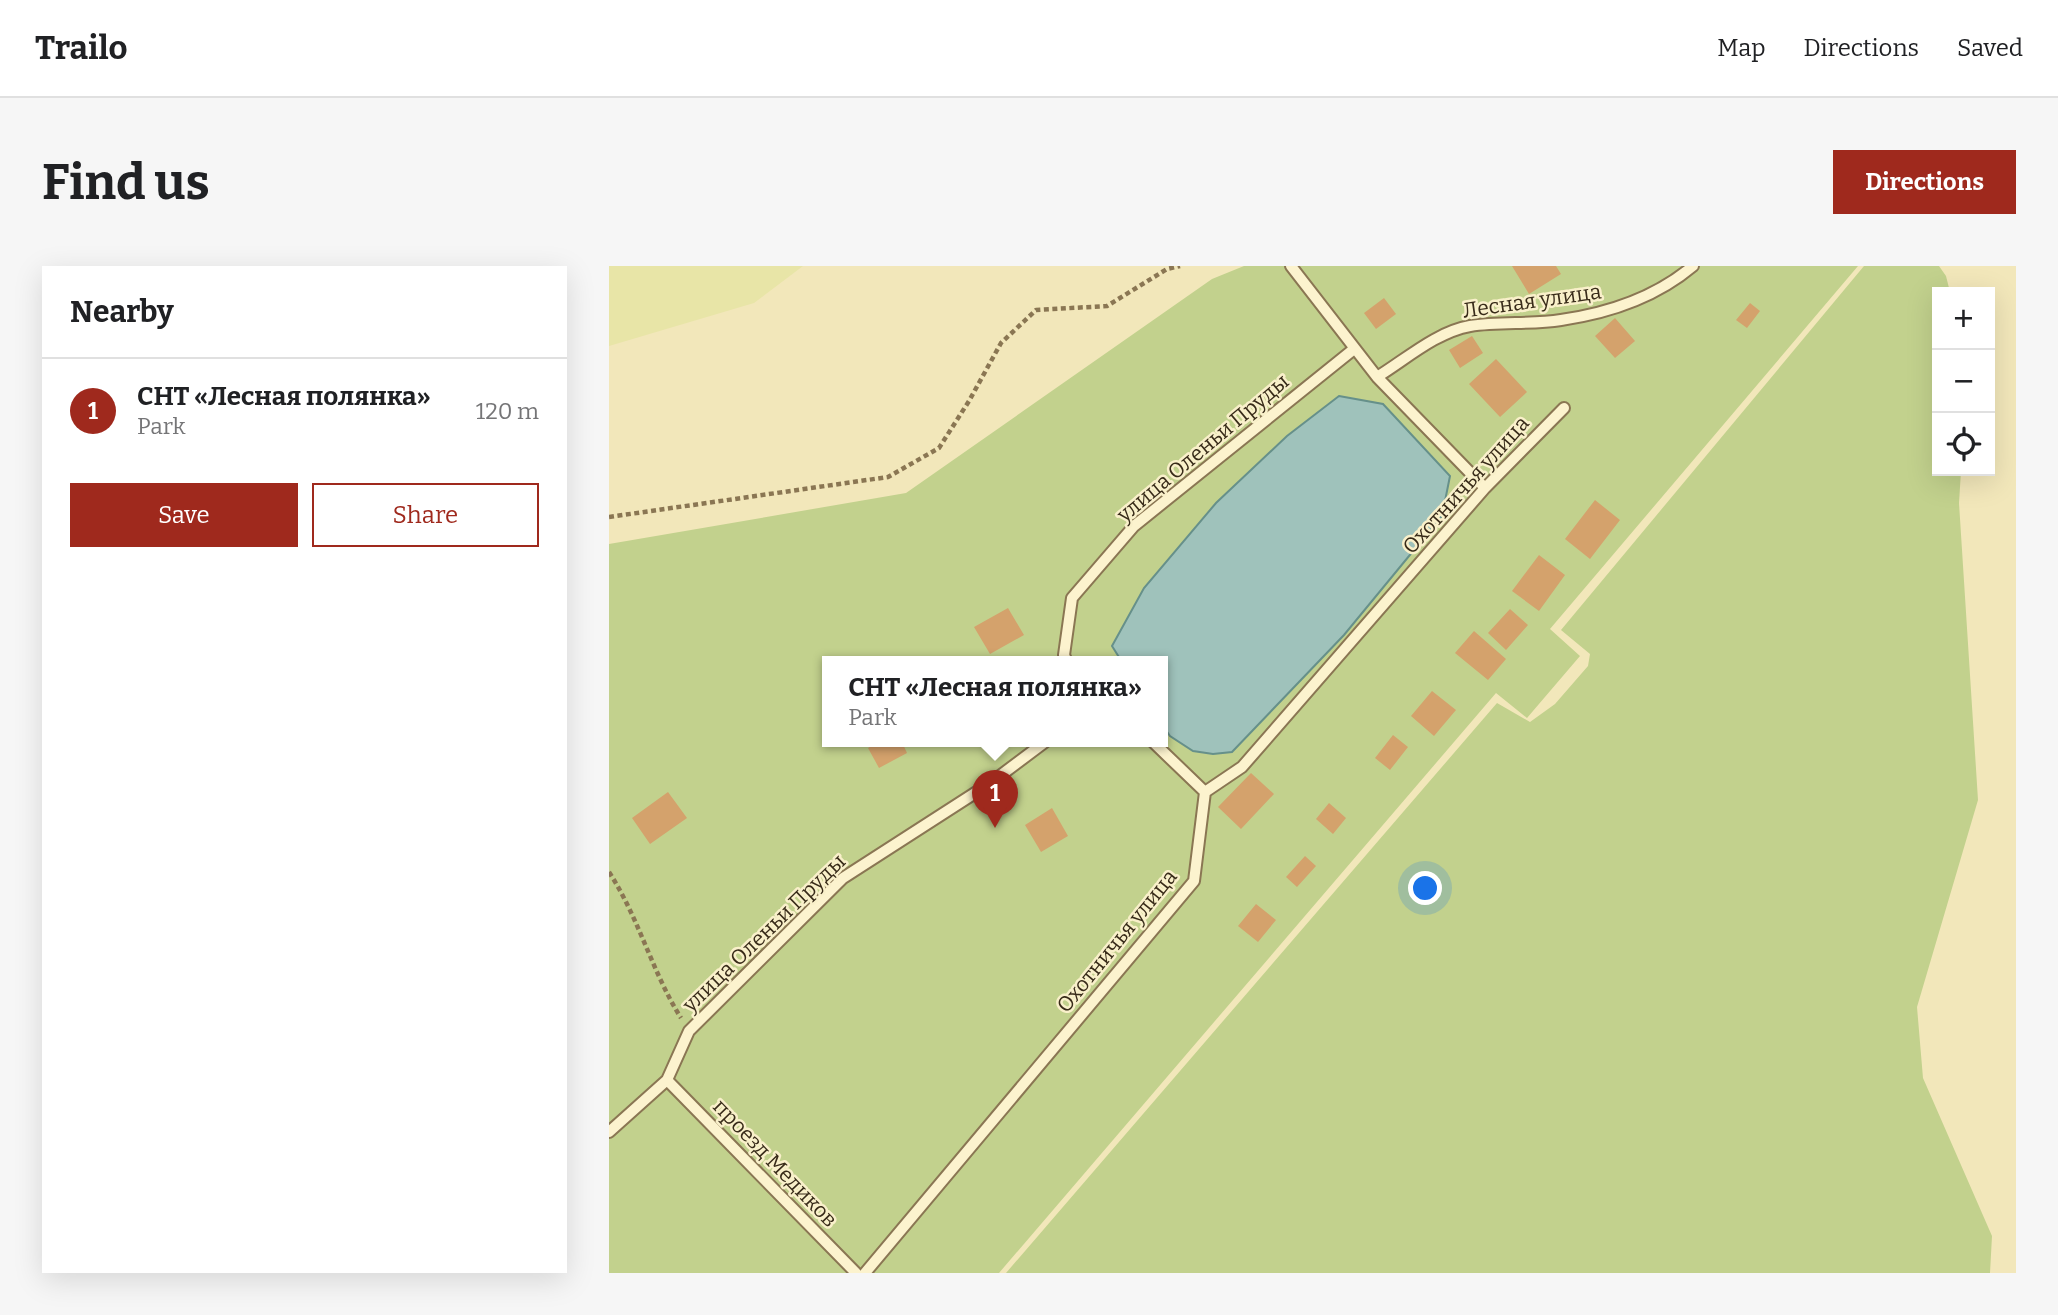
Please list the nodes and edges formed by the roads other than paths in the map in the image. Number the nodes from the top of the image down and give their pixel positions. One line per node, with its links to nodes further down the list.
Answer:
1 (1290, 266): 3 (lane)
2 (1693, 266): 4 (lane, Лесная улица)
3 (1354, 349): 4 (lane); 7 (lane, улица Оленьи Пруды)
4 (1377, 377): 6 (lane)
5 (1564, 408): 6 (lane, Охотничья улица)
6 (1485, 488): 10 (lane, Охотничья улица)
7 (1064, 656)
8 (1038, 747): 11 (lane, улица Оленьи Пруды)
9 (1158, 747): 10 (lane)
10 (1205, 792): 14 (lane, Охотничья улица)
11 (667, 1080): 12 (lane, улица Оленьи Пруды); 13 (lane, проезд Медиков)
12 (609, 1132)
13 (856, 1273)
14 (865, 1273)

